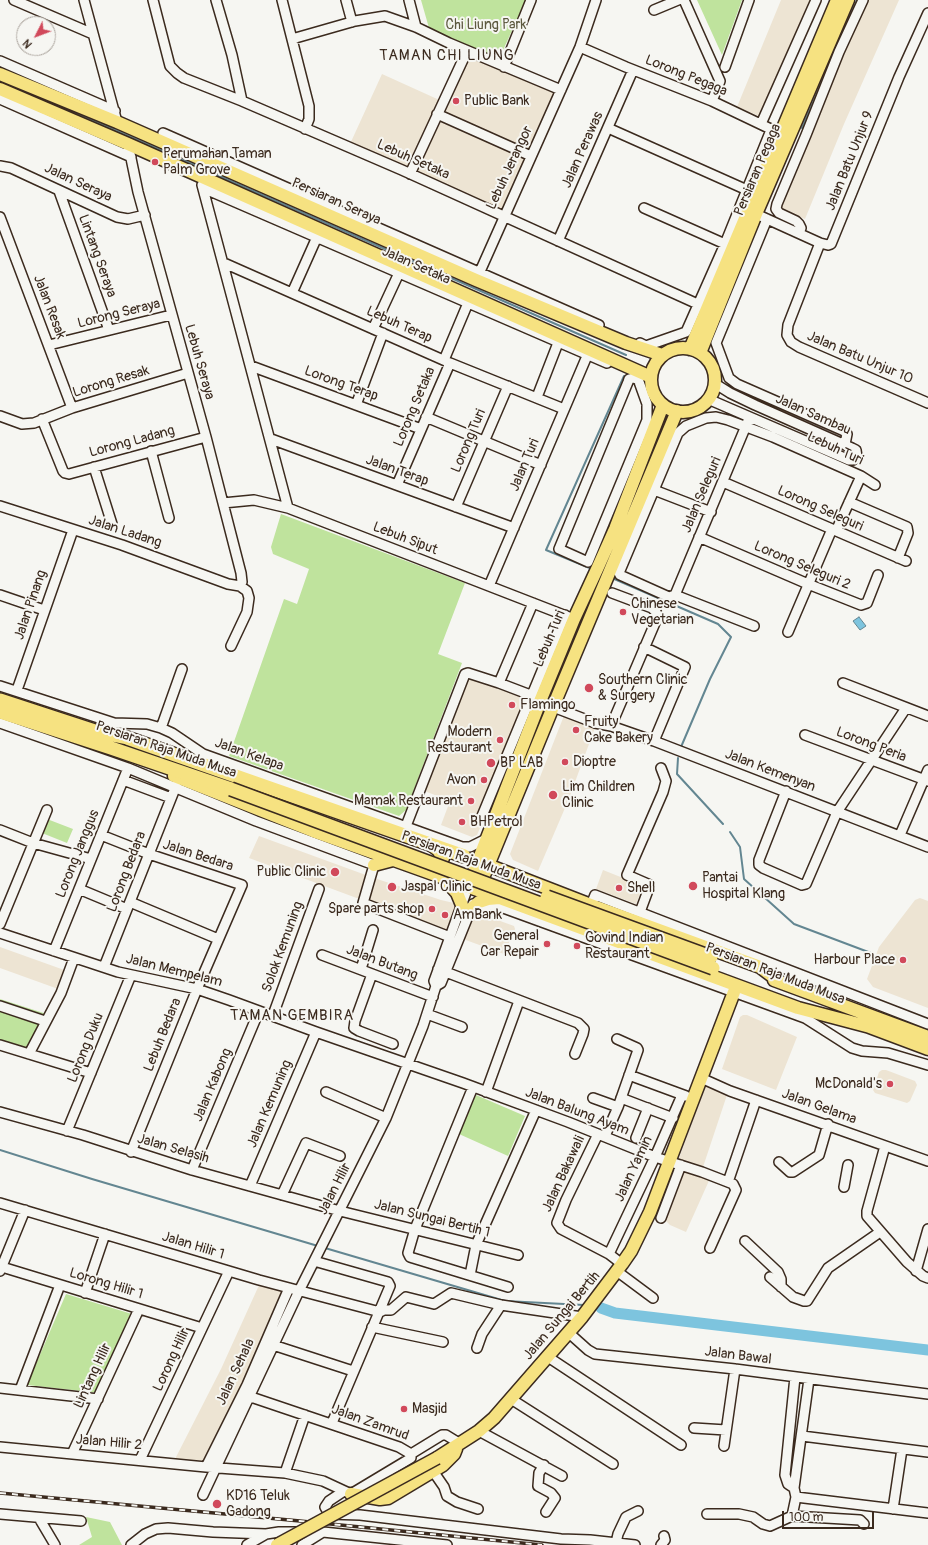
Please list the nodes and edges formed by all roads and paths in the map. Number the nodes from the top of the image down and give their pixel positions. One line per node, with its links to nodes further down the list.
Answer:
1 (14, 0): 21 (street)
2 (84, 0): 21 (street)
3 (153, 0): 34 (street, Lebuh Setaka)
4 (216, 0): 34 (street)
5 (282, 0): 22 (street)
6 (346, 0): 19 (street)
7 (409, 0): 20 (street)
8 (530, 0): 27 (street)
9 (596, 0): 24 (street, Lebuh Jerangor)
10 (678, 0): 17 (street)
11 (684, 0): 35 (street)
12 (749, 0): 28 (street)
13 (816, 0): 38 (street, Persiaran Pegaga)
14 (837, 0): 23 (main road, Persiaran Pegaga)
15 (848, 0): 23 (main road, Persiaran Pegaga)
16 (863, 0): 57 (street)
17 (654, 10)
18 (928, 13): 60 (street, Jalan Batu Unjur 9)
19 (352, 22): 20 (street); 22 (street)
20 (416, 27): 25 (street)
21 (93, 34): 37 (street)
22 (292, 39): 40 (street)
23 (824, 41): 42 (main road, Persiaran Pegaga)
24 (580, 46): 29 (street, Lorong Pegaga); 32 (street, Lebuh Jerangor)
25 (467, 51): 27 (street); 36 (street)
26 (0, 61): 37 (street)
27 (504, 67): 32 (street)
28 (725, 67)
29 (633, 70): 35 (street, Lorong Pegaga); 39 (street, Jalan Perawas)
30 (0, 74): 37 (main road, Persiaran Seraya)
31 (0, 89): 43 (main road)
32 (561, 90): 44 (street, Lebuh Jerangor)
33 (0, 98): 45 (street)
34 (242, 101): 40 (street, Lebuh Setaka)
35 (712, 101): 38 (street, Lorong Pegaga)
36 (437, 114): 44 (street); 47 (street)
37 (116, 117): 64 (main road, Persiaran Seraya)
38 (761, 124): 42 (street, Lorong Pegaga)
39 (608, 128): 49 (street); 59 (street, Jalan Perawas)
40 (305, 129): 47 (street, Lebuh Setaka)
41 (163, 133): 64 (street, Persiaran Seraya)
42 (780, 134): 49 (street, Persiaran Seraya); 52 (main road, Persiaran Pegaga); 67 (main road, Persiaran Pegaga)
43 (128, 144): 45 (street, Lebuh Seraya); 48 (main road)
44 (531, 156): 55 (street, Lebuh Jerangor)
45 (131, 158): 53 (street, Lebuh Seraya)
46 (0, 166): 50 (street, Jalan Seraya)
47 (410, 174): 55 (street, Lebuh Setaka)
48 (202, 182): 58 (street, Jalan Setaka); 62 (street); 78 (main road)
49 (747, 190): 61 (street, Persiaran Seraya)
50 (59, 191): 53 (street, Jalan Seraya); 70 (street, Lintang Seraya)
51 (644, 208): 61 (street)
52 (756, 214): 56 (street); 74 (main road, Persiaran Pegaga)
53 (145, 215): 68 (street, Lebuh Seraya)
54 (0, 217): 73 (street, Jalan Resak)
55 (503, 217): 59 (street, Lebuh Setaka); 64 (street, Lebuh Jerangor)
56 (767, 219): 57 (street); 102 (street, Persiaran Pegaga)
57 (799, 233): 60 (street)
58 (316, 237): 63 (street, Jalan Setaka); 65 (street)
59 (558, 241): 67 (street, Lebuh Setaka)
60 (820, 243): 86 (street, Jalan Batu Unjur 10)
61 (725, 244): 67 (street, Persiaran Seraya)
62 (224, 263): 65 (street, Lebuh Terap); 79 (street)
63 (399, 273): 66 (street, Jalan Setaka); 69 (street)
64 (478, 276): 67 (street, Persiaran Seraya); 75 (main road, Persiaran Seraya)
65 (292, 293): 69 (street, Lebuh Terap)
66 (468, 304): 72 (street, Jalan Setaka); 77 (street, Lorong Setaka)
67 (703, 306): 74 (main road, Persiaran Pegaga)
68 (172, 315): 70 (street, Lorong Seraya); 80 (street, Lebuh Seraya)
69 (373, 329): 71 (street, Lebuh Terap)
70 (109, 330): 73 (street, Lorong Seraya)
71 (383, 333): 77 (street, Lebuh Terap); 87 (street)
72 (558, 343): 76 (street, Jalan Setaka); 84 (street)
73 (49, 345): 90 (street, Jalan Resak)
74 (695, 351): 75 (main road); 82 (main road)
75 (662, 355): 81 (main road)
76 (588, 356): 78 (street, Jalan Setaka); 91 (street, Jalan Turi)
77 (447, 361): 83 (street, Lebuh Terap); 95 (street, Lorong Setaka)
78 (618, 363): 81 (main road)
79 (251, 366): 87 (street, Lorong Terap); 100 (street)
80 (188, 373): 90 (street, Lorong Resak); 99 (street, Lebuh Seraya)
81 (651, 377): 88 (main road)
82 (714, 383): 85 (main road); 89 (street, Jalan Sambau)
83 (508, 386): 84 (street, Lebuh Terap); 101 (street, Lorong Turi)
84 (537, 397): 91 (street, Lebuh Terap)
85 (708, 399): 92 (main road); 94 (street, Jalan Sambau)
86 (928, 402)
87 (356, 405): 98 (street, Lorong Terap)
88 (663, 405): 92 (main road); 120 (main road, Lebuh Turi)
89 (755, 405): 94 (street, Jalan Seleguri); 102 (street, Jalan Sambau)
90 (72, 408): 96 (street, Lorong Resak)
91 (564, 409): 104 (street, Jalan Turi)
92 (677, 411): 120 (main road, Lebuh Turi)
93 (0, 416): 96 (street, Lorong Resak)
94 (750, 416): 97 (street, Jalan Seleguri); 102 (street, Jalan Sambau)
95 (426, 417): 98 (street, Lorong Setaka); 101 (street)
96 (42, 419): 105 (street, Lorong Ladang)
97 (746, 426): 106 (street, Lebuh Turi); 107 (street, Jalan Seleguri); 110 (street, Lebuh Turi)
98 (421, 429): 108 (street, Lorong Setaka)
99 (206, 437): 103 (street, Lorong Ladang); 112 (street, Lebuh Seraya)
100 (271, 439): 108 (street, Jalan Terap); 115 (street)
101 (484, 441): 104 (street); 114 (street, Lorong Turi)
102 (845, 444)
103 (151, 451): 105 (street, Lorong Ladang); 117 (street)
104 (541, 465): 119 (street, Jalan Turi)
105 (94, 467): 118 (street)
106 (860, 476): 109 (street, Lebuh Turi); 111 (street)
107 (723, 482): 116 (street, Jalan Seleguri); 122 (street, Lorong Seleguri)
108 (397, 485): 114 (street, Jalan Terap)
109 (875, 485)
110 (654, 490): 116 (street); 125 (street, Lebuh Turi)
111 (849, 502): 122 (street); 122 (street, Lorong Seleguri)
112 (223, 503): 115 (street, Lebuh Siput); 127 (street, Lebuh Seraya)
113 (0, 506): 121 (street, Jalan Ladang)
114 (456, 507): 119 (street, Jalan Terap)
115 (288, 508): 128 (street, Lebuh Siput)
116 (711, 512): 123 (street, Jalan Seleguri)
117 (169, 518)
118 (112, 524)
119 (514, 528): 128 (street, Jalan Turi)
120 (615, 529): 120 (street); 125 (main road, Lebuh Turi); 134 (main road, Lebuh Turi)
121 (73, 530): 127 (street, Jalan Ladang); 133 (street, Jalan Pinang)
122 (834, 530): 126 (street)
123 (699, 538): 126 (street, Lorong Seleguri 2); 131 (street, Jalan Seleguri)
124 (878, 575): 126 (street, Lorong Seleguri 2)
125 (612, 576): 131 (street); 147 (main road, Lebuh Turi)
126 (808, 584): 136 (street)
127 (240, 586): 137 (street)
128 (489, 586): 132 (street, Lebuh Siput)
129 (612, 593): 138 (street)
130 (0, 595): 133 (street)
131 (676, 595): 135 (street)
132 (533, 603): 134 (street, Lebuh Siput); 141 (street)
133 (44, 610): 144 (street, Jalan Pinang)
134 (569, 617): 140 (main road, Lebuh Turi); 145 (street)
135 (754, 626)
136 (788, 632)
137 (231, 646)
138 (644, 648): 152 (street); 156 (street)
139 (182, 669): 153 (street)
140 (552, 672): 145 (main road, Lebuh Turi); 147 (main road)
141 (499, 683): 145 (street); 172 (street)
142 (843, 683): 148 (street)
143 (0, 686): 144 (street, Jalan Kelapa)
144 (17, 690): 153 (street, Jalan Kelapa)
145 (536, 697): 171 (main road, Lebuh Turi); 171 (street, Lebuh Turi)
146 (0, 700): 154 (highway, Persiaran Raja Muda Musa)
147 (554, 704): 152 (street, Jalan Kemenyan); 179 (main road, Lebuh Turi)
148 (906, 708): 150 (street); 158 (street)
149 (0, 712): 157 (highway, Persiaran Raja Muda Musa)
150 (928, 716)
151 (0, 723): 159 (street)
152 (606, 724): 156 (street, Jalan Kemenyan)
153 (161, 728): 170 (street, Jalan Kelapa)
154 (102, 733): 165 (highway, Persiaran Raja Muda Musa); 170 (highway)
155 (805, 735): 158 (street, Lorong Peria)
156 (654, 741): 166 (street, Jalan Kemenyan)
157 (112, 748): 165 (highway, Persiaran Raja Muda Musa); 176 (main road)
158 (871, 760): 163 (street, Lorong Peria); 169 (street)
159 (128, 768): 162 (street, Lorong Janggus); 164 (street)
160 (661, 768): 200 (street)
161 (928, 770): 163 (street)
162 (123, 780): 167 (street); 174 (street, Lorong Janggus)
163 (926, 780): 175 (street)
164 (176, 786): 167 (street, Lorong Bedara); 176 (street)
165 (232, 786): 212 (highway, Persiaran Raja Muda Musa, bridge)
166 (786, 791): 169 (street, Jalan Kemenyan); 169 (street)
167 (170, 798): 181 (street, Lorong Bedara)
168 (47, 810): 178 (street)
169 (838, 812): 175 (street, Jalan Kemenyan)
170 (365, 817): 172 (street, Jalan Kelapa); 177 (highway)
171 (494, 821): 179 (main road, Lebuh Turi)
172 (406, 826): 177 (street, Jalan Kelapa)
173 (0, 830): 178 (street)
174 (101, 835): 181 (street, Jalan Bedara); 183 (street, Lorong Janggus)
175 (900, 835): 180 (street, Jalan Kemenyan)
176 (312, 836): 184 (main road); 186 (street)
177 (434, 841): 179 (street, Jalan Kelapa); 182 (highway); 187 (main road)
178 (33, 843): 183 (street); 201 (street)
179 (489, 844): 182 (main road); 185 (main road, Lebuh Turi); 188 (main road)
180 (928, 847)
181 (149, 854): 191 (street, Jalan Bedara); 197 (street, Lorong Bedara)
182 (464, 856): 185 (main road)
183 (91, 859): 193 (street, Lorong Janggus)
184 (392, 860): 186 (main road); 187 (main road)
185 (483, 863): 188 (main road); 192 (main road, Lebuh Turi)
186 (374, 865): 206 (street)
187 (420, 870): 189 (main road)
188 (507, 873): 190 (main road)
189 (444, 878): 192 (main road); 199 (main road)
190 (522, 879): 196 (main road); 198 (main road)
191 (242, 885): 207 (street, Lebuh Bedara)
192 (473, 888): 195 (main road); 199 (street, Jalan Hilir)
193 (79, 889): 197 (street); 208 (street, Lorong Janggus)
194 (319, 889): 226 (street, Solok Kemuning)
195 (500, 898): 196 (main road); 199 (main road)
196 (514, 903): 204 (main road)
197 (129, 905): 207 (street); 213 (street, Lorong Bedara)
198 (591, 905): 200 (street); 205 (main road)
199 (466, 907): 206 (street, Jalan Hilir); 209 (street); 215 (street, Jalan Hilir)
200 (640, 912): 205 (street)
201 (0, 924)
202 (373, 930): 214 (street)
203 (0, 933): 208 (street, Jalan Mempelam)
204 (598, 935): 209 (main road); 230 (main road)
205 (685, 935): 218 (main road); 228 (street)
206 (450, 937): 215 (street, Jalan Hilir)
207 (218, 939): 219 (street, Lebuh Bedara)
208 (54, 951): 211 (street, Jalan Mempelam)
209 (631, 954): 220 (street)
210 (322, 955): 214 (street, Jalan Butang)
211 (74, 958): 213 (street, Jalan Mempelam); 227 (street)
212 (712, 962): 218 (main road, Persiaran Raja Muda Musa); 230 (main road, Persiaran Raja Muda Musa)
213 (104, 968): 217 (street, Jalan Mempelam)
214 (361, 970): 216 (street, Jalan Butang)
215 (442, 971): 221 (street, Jalan Hilir); 222 (street)
216 (372, 974): 221 (street, Jalan Butang); 234 (street)
217 (131, 975): 219 (street, Jalan Mempelam); 241 (street, Lorong Duku)
218 (780, 982): 232 (main road, Persiaran Raja Muda Musa)
219 (197, 989): 224 (street, Jalan Mempelam); 262 (street, Lebuh Bedara)
220 (734, 992): 240 (street); 243 (main road, Jalan Sungai Bertih)
221 (433, 997): 225 (street, Jalan Hilir)
222 (519, 1002): 238 (street); 246 (street)
223 (0, 1006): 227 (street)
224 (259, 1011): 226 (street, Jalan Mempelam); 270 (street, Jalan Kabong)
225 (427, 1014): 229 (street); 239 (street, Jalan Hilir)
226 (273, 1015): 231 (street, Jalan Mempelam)
227 (45, 1021): 237 (street)
228 (928, 1024)
229 (462, 1027)
230 (870, 1027): 236 (main road, Persiaran Raja Muda Musa)
231 (316, 1032): 239 (street, Jalan Mempelam); 272 (street, Jalan Kemuning)
232 (928, 1037)
233 (617, 1039): 242 (street, Jalan Bakawali)
234 (393, 1044)
235 (0, 1045): 237 (street)
236 (928, 1050)
237 (28, 1054): 241 (street)
238 (575, 1054)
239 (408, 1064): 244 (street, Jalan Balung Ayam); 255 (street, Jalan Hilir)
240 (928, 1065)
241 (91, 1073): 258 (street, Lorong Duku)
242 (629, 1075): 247 (street); 249 (street, Jalan Bakawali)
243 (701, 1078): 247 (main road, Jalan Sungai Bertih); 250 (street, Jalan Gelama)
244 (473, 1087): 246 (street, Jalan Balung Ayam); 279 (street)
245 (326, 1092): 255 (street)
246 (486, 1092): 253 (street, Jalan Balung Ayam)
247 (687, 1097): 256 (street, Jalan Yamin); 266 (main road, Jalan Sungai Bertih)
248 (593, 1098): 251 (street)
249 (621, 1098): 251 (street, Jalan Bakawali); 252 (street)
250 (756, 1100): 257 (street, Jalan Gelama); 271 (street)
251 (618, 1107): 259 (street, Jalan Bakawali)
252 (648, 1108): 256 (street); 260 (street)
253 (536, 1110): 259 (street, Jalan Balung Ayam); 284 (street)
254 (0, 1112): 258 (street, Jalan Selasih)
255 (386, 1118): 277 (street, Jalan Hilir)
256 (673, 1118): 264 (street, Jalan Yamin)
257 (828, 1124): 261 (street, Jalan Gelama); 267 (street)
258 (67, 1131): 262 (street, Jalan Selasih)
259 (602, 1135): 264 (street, Jalan Balung Ayam); 286 (street, Jalan Bakawali)
260 (636, 1138)
261 (885, 1146): 265 (street, Jalan Gelama); 281 (street)
262 (131, 1152): 270 (street, Jalan Selasih)
263 (340, 1156): 274 (street)
264 (655, 1157): 266 (street, Jalan Balung Ayam); 286 (street, Jalan Yamin)
265 (928, 1161)
266 (669, 1162): 269 (street, Jalan Balung Ayam); 289 (main road, Jalan Sungai Bertih)
267 (779, 1162)
268 (848, 1165): 273 (street)
269 (681, 1166): 271 (street, Jalan Balung Ayam); 278 (street)
270 (192, 1170): 272 (street, Jalan Selasih)
271 (732, 1184): 285 (street)
272 (250, 1186): 274 (street, Jalan Selasih)
273 (844, 1187)
274 (282, 1195): 277 (street, Jalan Selasih)
275 (0, 1203): 276 (street, Jalan Hilir 1)
276 (25, 1210): 282 (street, Jalan Hilir 1); 290 (street)
277 (340, 1211): 279 (street, Jalan Sungai Bertih 1); 288 (street, Jalan Hilir)
278 (661, 1218)
279 (415, 1229): 284 (street, Jalan Sungai Bertih 1); 293 (street)
280 (928, 1229): 292 (street)
281 (880, 1232): 292 (street); 299 (street)
282 (105, 1234): 291 (street, Jalan Hilir 1); 301 (street)
283 (744, 1242): 299 (street)
284 (476, 1245): 287 (street, Jalan Sungai Bertih 1); 293 (street)
285 (710, 1248)
286 (608, 1254): 289 (street)
287 (518, 1255)
288 (314, 1261): 300 (street, Jalan Hilir); 305 (street)
289 (620, 1268): 302 (street); 306 (main road, Jalan Sungai Bertih)
290 (1, 1269): 296 (street, Lorong Hilir 1)
291 (229, 1271): 298 (street, Jalan Hilir 1); 308 (street, Lorong Hilir)
292 (916, 1271): 295 (street)
293 (470, 1275): 297 (street)
294 (770, 1277): 299 (street)
295 (928, 1278)
296 (60, 1285): 301 (street, Lorong Hilir 1); 319 (street)
297 (508, 1287)
298 (289, 1288): 300 (street, Jalan Hilir 1); 341 (street, Jalan Sehala)
299 (781, 1288)
300 (299, 1291): 305 (street, Jalan Hilir 1); 311 (street, Jalan Hilir)
301 (85, 1293): 304 (street, Lorong Hilir 1)
302 (652, 1298)
303 (501, 1304): 305 (street); 306 (street); 312 (street)
304 (139, 1309): 308 (street, Lorong Hilir 1); 322 (street, Lintang Hilir)
305 (380, 1312): 307 (street)
306 (582, 1317): 309 (main road, Jalan Sungai Bertih)
307 (372, 1327): 310 (street); 315 (street)
308 (202, 1328): 338 (street, Lorong Hilir)
309 (568, 1333): 313 (main road, Jalan Sungai Bertih); 314 (street, Jalan Bawal)
310 (443, 1342)
311 (273, 1345): 315 (street); 321 (street, Jalan Hilir)
312 (477, 1348)
313 (548, 1357): 323 (main road, Jalan Sungai Bertih); 331 (street)
314 (735, 1369): 316 (street, Jalan Bawal); 327 (street)
315 (353, 1371): 325 (street)
316 (795, 1377): 317 (street, Jalan Bawal); 345 (street)
317 (809, 1379): 320 (street, Jalan Bawal); 329 (street)
318 (0, 1388): 319 (street)
319 (20, 1390): 322 (street)
320 (928, 1394)
321 (248, 1396): 324 (street, Jalan Zamrud); 341 (street, Jalan Hilir)
322 (98, 1399): 336 (street, Lintang Hilir)
323 (511, 1399): 328 (main road, Jalan Sungai Bertih); 339 (street)
324 (305, 1415): 325 (street, Jalan Zamrud); 343 (street)
325 (332, 1423): 337 (street, Jalan Zamrud)
326 (694, 1428): 327 (street)
327 (726, 1430): 332 (street)
328 (479, 1431): 330 (main road, Jalan Sungai Bertih); 340 (street)
329 (802, 1436): 334 (street); 345 (street)
330 (459, 1443): 337 (street); 342 (main road); 367 (main road, Jalan Sungai Bertih, bridge)
331 (681, 1445)
332 (724, 1446)
333 (0, 1447): 336 (street, Jalan Hilir 2)
334 (902, 1449): 335 (street); 349 (street)
335 (928, 1452)
336 (72, 1454): 338 (street, Jalan Hilir 2)
337 (411, 1454): 346 (street, Jalan Zamrud)
338 (140, 1460): 341 (street, Jalan Hilir 2)
339 (613, 1464)
340 (544, 1465): 344 (street); 351 (street)
341 (210, 1467): 343 (street, Jalan Hilir 2); 347 (street, Jalan Hilir)
342 (433, 1471): 346 (main road); 348 (street)
343 (285, 1473): 346 (street, Jalan Hilir 2)
344 (562, 1476)
345 (795, 1492): 349 (street); 355 (street)
346 (347, 1493): 363 (street, Jalan Zamrud)
347 (203, 1495)
348 (478, 1509)
349 (894, 1509): 352 (street)
350 (638, 1511): 363 (street)
351 (546, 1512)
352 (928, 1513)
353 (0, 1514): 356 (street)
354 (707, 1514): 355 (street)
355 (792, 1516): 358 (street)
356 (40, 1518): 357 (street); 365 (street)
357 (81, 1521)
358 (864, 1524)
359 (323, 1532): 360 (street); 362 (street); 368 (street)
360 (266, 1534): 364 (street); 366 (street)
361 (664, 1536): 372 (street)
362 (412, 1543): 369 (street)
363 (616, 1543): 371 (street)
364 (252, 1544)
365 (55, 1545)
366 (131, 1545)
367 (277, 1545)
368 (302, 1545)
369 (443, 1545): 370 (street)
370 (447, 1545)
371 (635, 1545)
372 (661, 1545)

